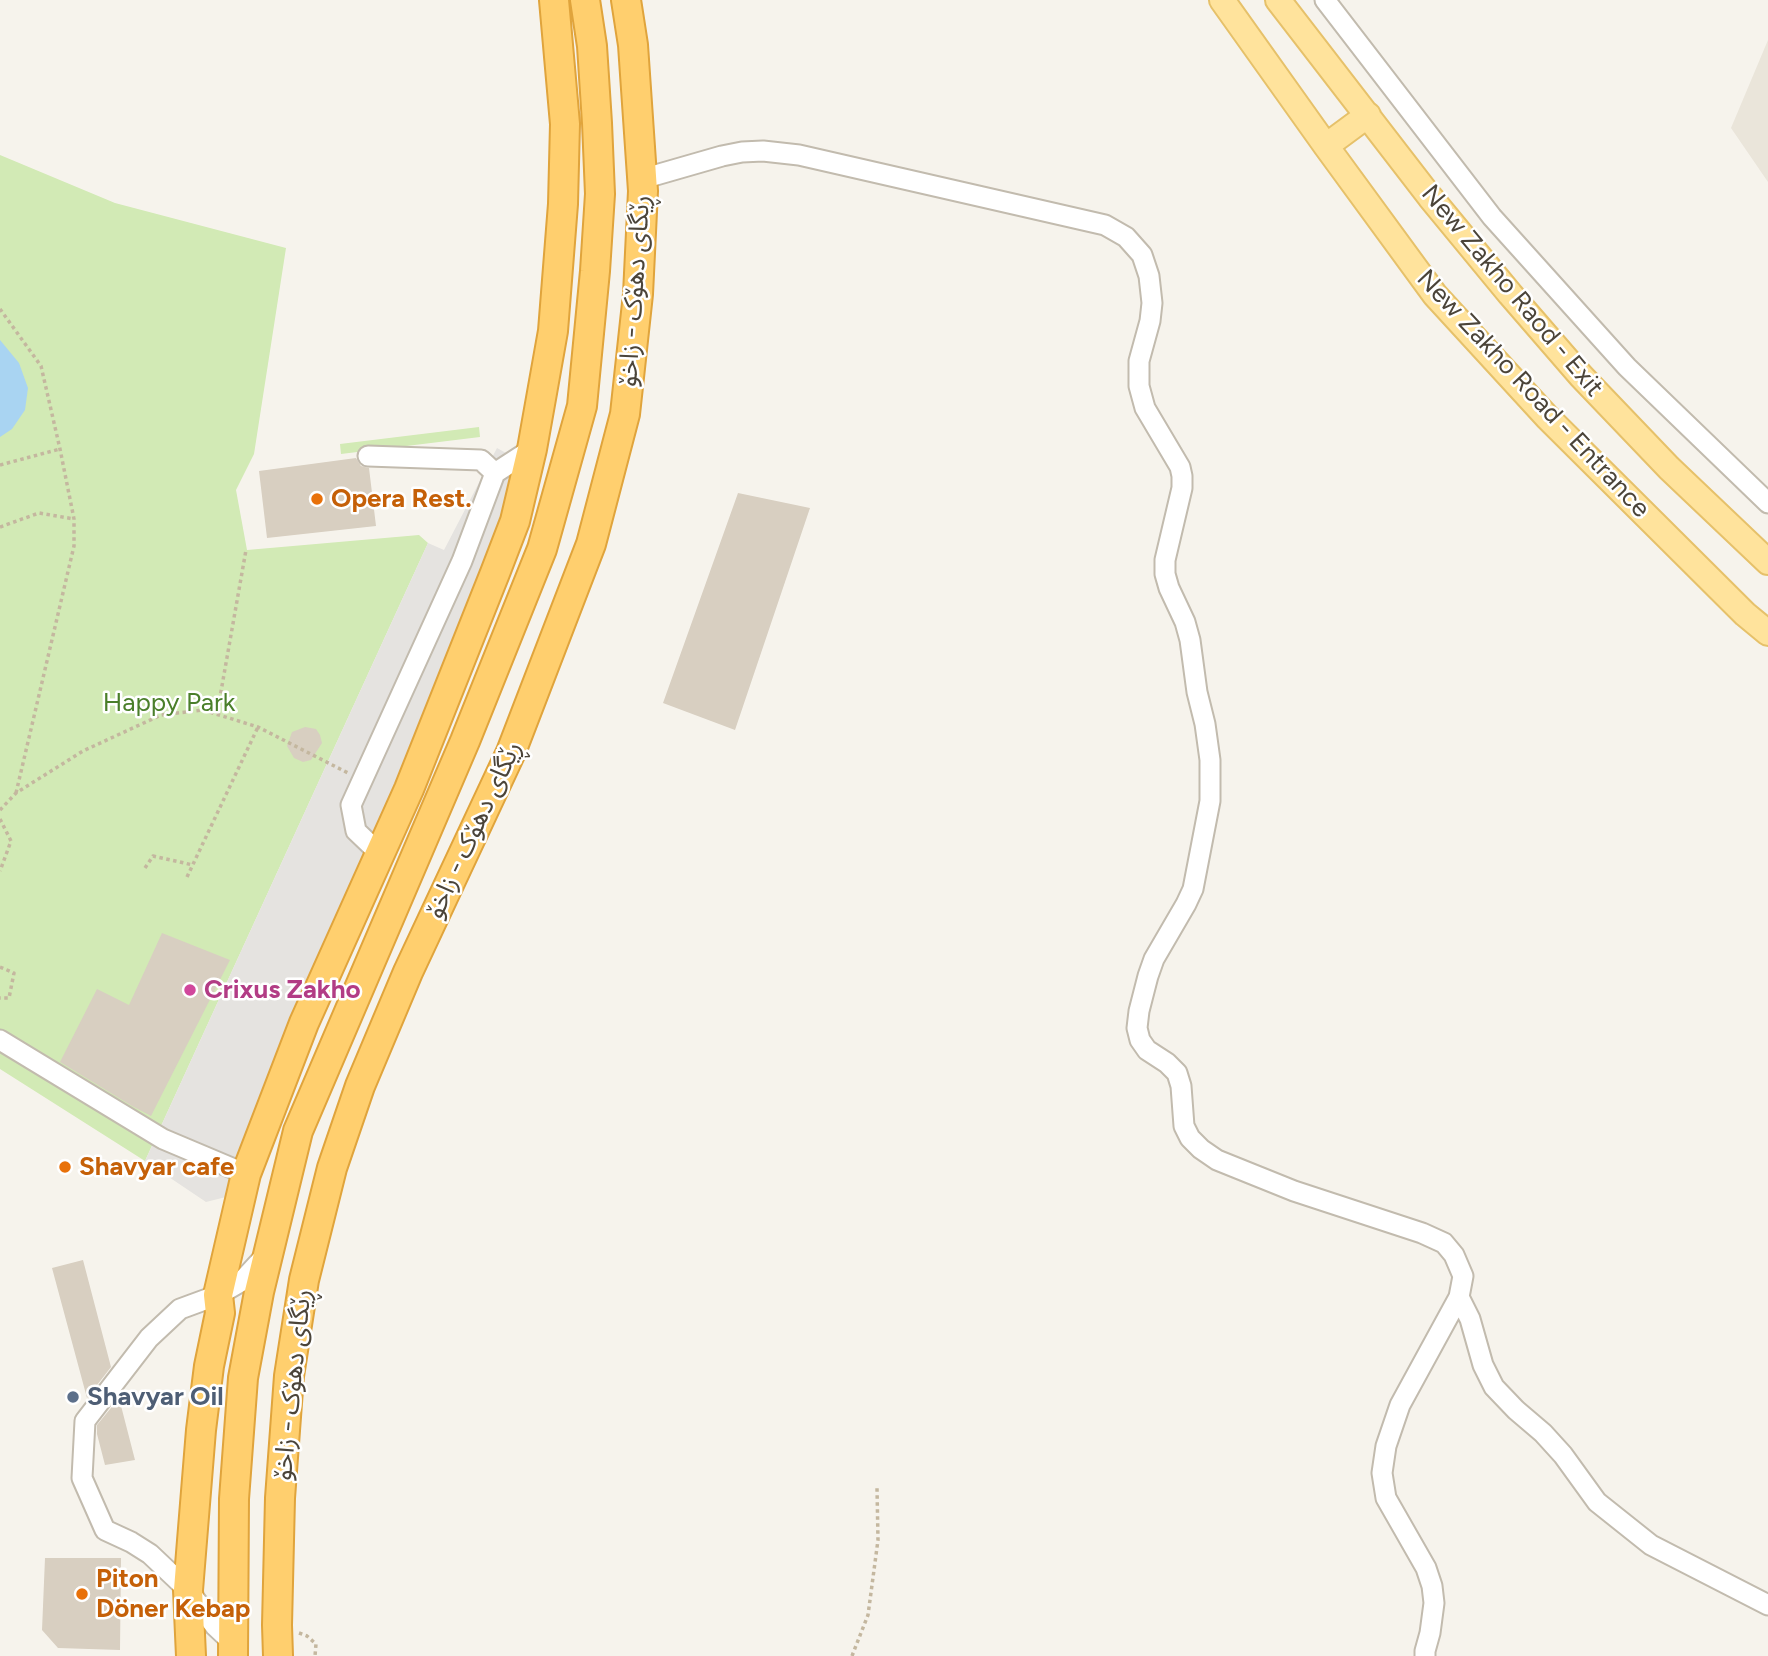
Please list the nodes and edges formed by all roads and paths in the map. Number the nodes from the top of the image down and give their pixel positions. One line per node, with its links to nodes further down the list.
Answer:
1 (554, 0): 11 (highway)
2 (585, 0): 12 (highway, ڕێگای دهۆک - زاخۆ)
3 (626, 0): 9 (highway, ڕێگای دهۆک - زاخۆ)
4 (1222, 0): 8 (main road, New Zakho Road - Entrance)
5 (1278, 0): 7 (main road, New Zakho Raod - Exit)
6 (1325, 0): 18 (street)
7 (1368, 115): 8 (main road); 22 (main road, New Zakho Raod - Exit)
8 (1326, 146): 23 (main road, New Zakho Road - Entrance)
9 (642, 179): 41 (street); 47 (highway, ڕێگای دهۆک - زاخۆ)
10 (0, 309): 13 (path)
11 (553, 331): 12 (highway); 14 (highway)
12 (589, 335): 39 (highway, ڕێگای دهۆک - زاخۆ)
13 (60, 449): 16 (path); 19 (path)
14 (532, 449): 17 (street); 30 (highway)
15 (368, 456): 17 (street)
16 (0, 465)
17 (495, 474): 26 (street)
18 (1768, 503)
19 (74, 519): 20 (path); 27 (path)
20 (0, 527)
21 (246, 550): 24 (path)
22 (1768, 562)
23 (1768, 633)
24 (217, 714): 25 (path); 27 (path)
25 (258, 727): 26 (path); 31 (path)
26 (363, 780): 30 (street)
27 (16, 793): 28 (path)
28 (0, 810)
29 (0, 819): 33 (path)
30 (379, 853): 38 (highway)
31 (192, 865): 32 (path); 34 (path)
32 (145, 868)
33 (0, 871)
34 (187, 877)
35 (0, 967): 36 (path)
36 (0, 998)
37 (0, 1040): 38 (street)
38 (246, 1174): 40 (highway)
39 (269, 1252): 40 (street); 45 (highway, ڕێگای دهۆک - زاخۆ)
40 (218, 1295): 43 (highway); 43 (street)
41 (1459, 1297): 44 (street); 49 (street)
42 (877, 1488): 48 (path)
43 (188, 1590): 45 (street); 46 (highway)
44 (1768, 1605)
45 (232, 1649)
46 (191, 1656)
47 (278, 1656)
48 (852, 1656)
49 (1425, 1656)

